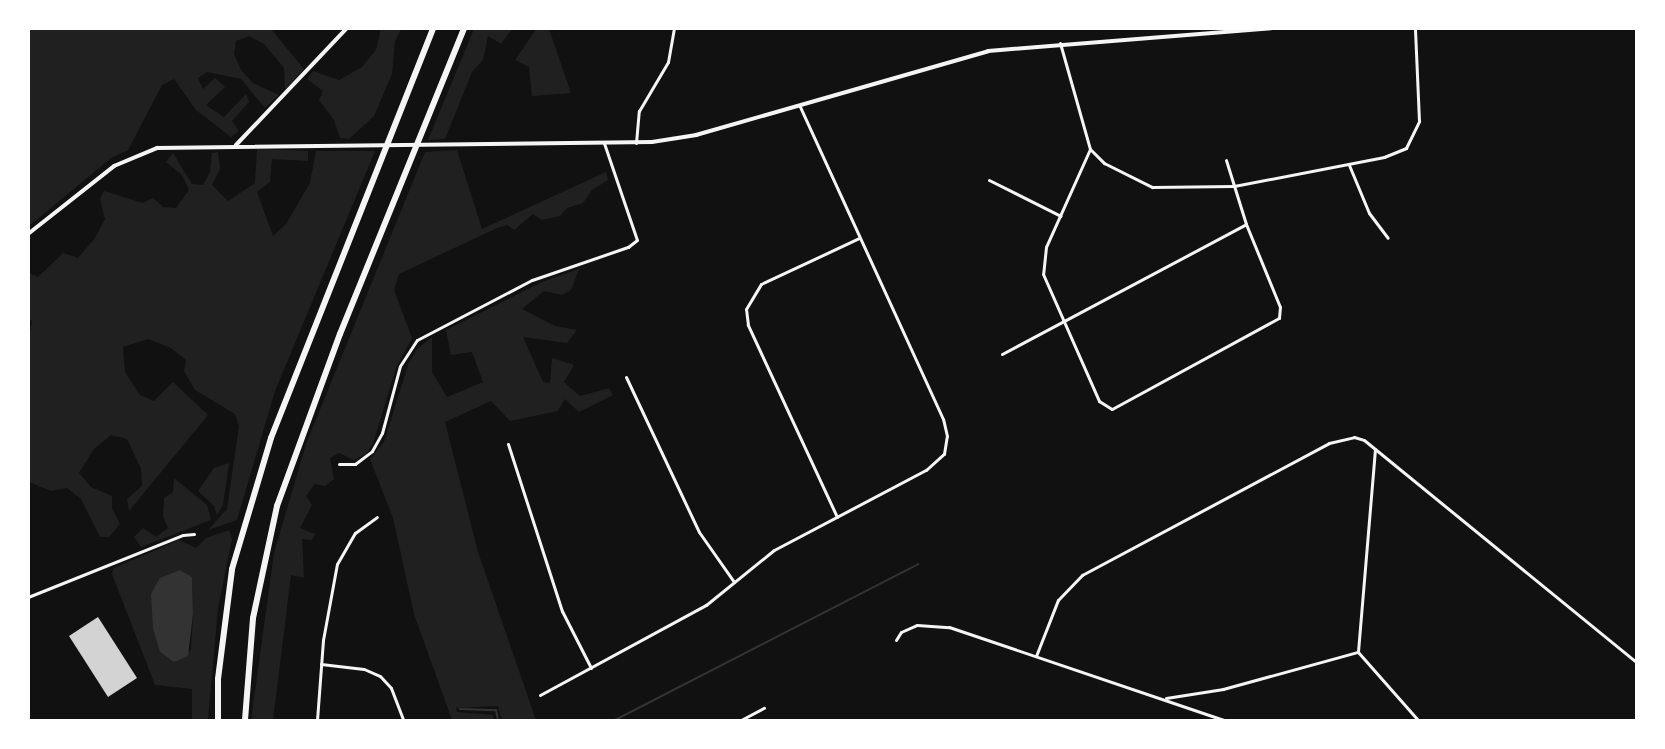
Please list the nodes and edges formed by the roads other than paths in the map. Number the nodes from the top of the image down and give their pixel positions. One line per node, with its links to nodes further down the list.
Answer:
1 (347, 28): 11 (street)
2 (433, 28): 42 (highway)
3 (464, 28): 43 (highway)
4 (674, 28): 9 (street)
5 (1271, 28): 7 (street)
6 (1415, 28): 14 (street)
7 (1060, 43): 8 (street); 12 (street)
8 (800, 105): 9 (street); 20 (street)
9 (636, 142): 10 (street)
10 (604, 143): 11 (street); 27 (street)
11 (236, 145): 19 (street)
12 (1090, 149): 16 (street); 17 (street)
13 (1226, 160): 16 (street)
14 (1349, 165): 16 (street); 21 (street)
15 (989, 180): 17 (street)
16 (1234, 186): 18 (street)
17 (1061, 216): 22 (street)
18 (1246, 224): 22 (street); 22 (street)
19 (28, 234)
20 (859, 238): 28 (street); 28 (street)
21 (1388, 238)
22 (1062, 323): 23 (street)
23 (1002, 354)
24 (626, 377): 31 (street)
25 (508, 444): 38 (street)
26 (1375, 449): 34 (street); 35 (street); 36 (street)
27 (339, 464)
28 (837, 517): 31 (street)
29 (378, 518): 37 (street)
30 (194, 534): 32 (street)
31 (734, 582): 38 (street)
32 (28, 597)
33 (896, 640): 35 (street)
34 (1358, 652): 40 (street); 48 (street)
35 (1036, 657): 40 (street)
36 (1636, 662)
37 (321, 664): 44 (street); 45 (street)
38 (591, 668): 39 (street)
39 (540, 695)
40 (1164, 699): 47 (street)
41 (764, 708): 46 (street)
42 (218, 720)
43 (245, 720)
44 (317, 720)
45 (404, 720)
46 (741, 720)
47 (1224, 720)
48 (1418, 720)

